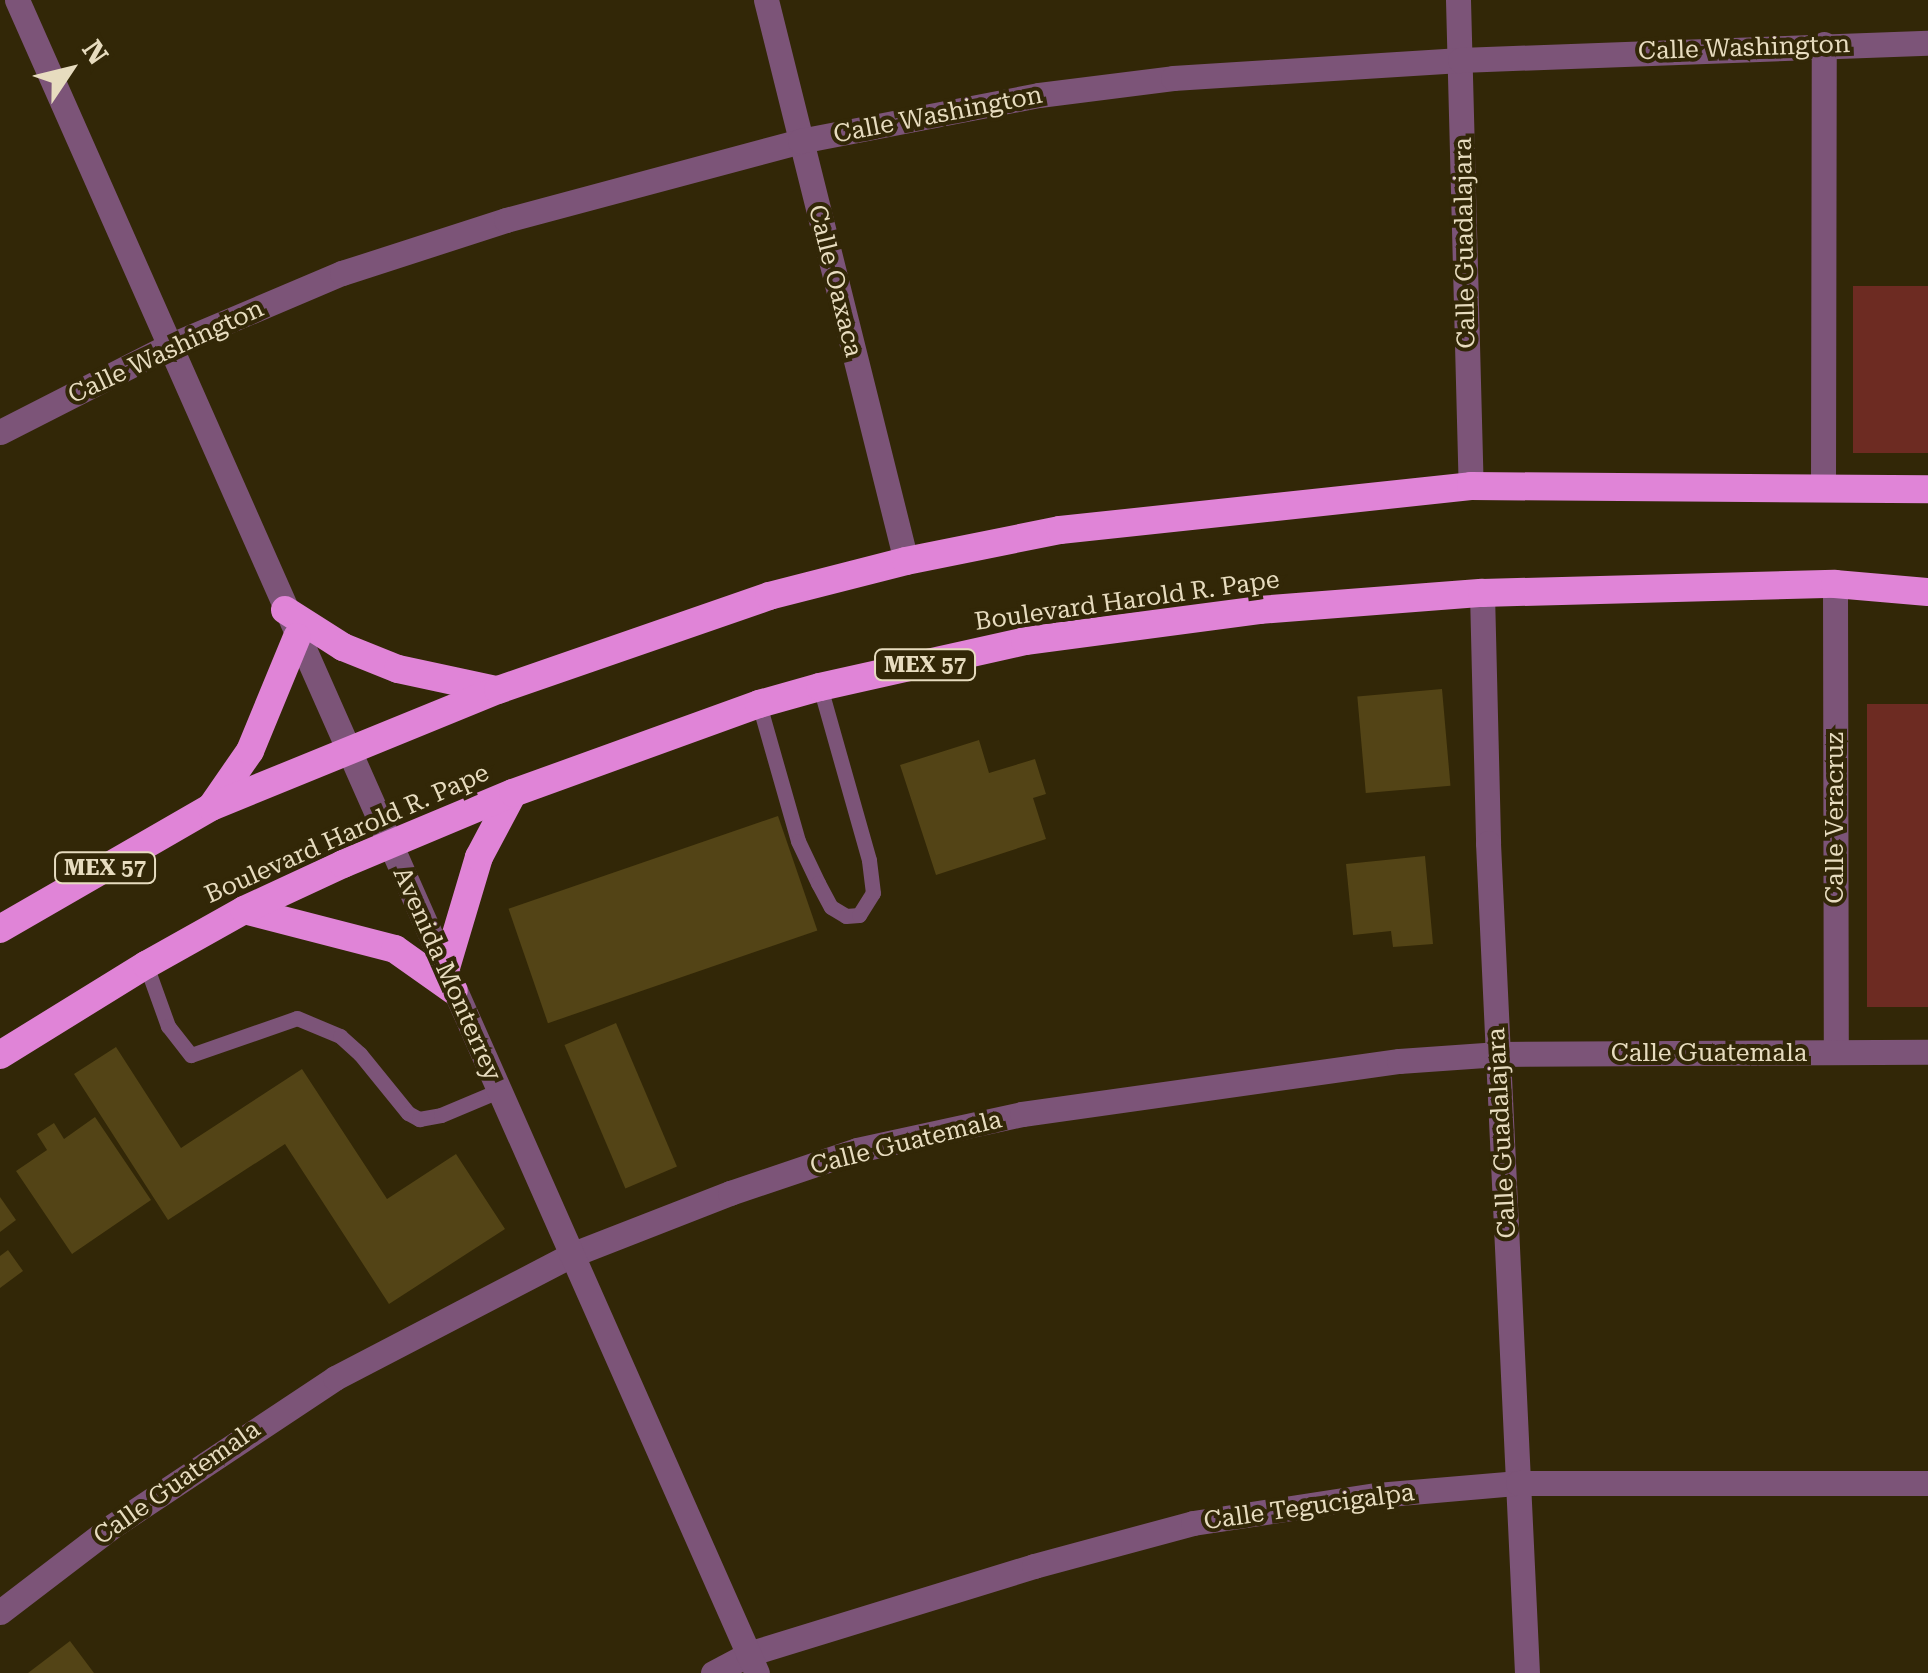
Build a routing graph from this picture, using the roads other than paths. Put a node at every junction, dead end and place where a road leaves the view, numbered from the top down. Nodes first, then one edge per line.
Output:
1 (17, 0) edge
2 (766, 0) edge
3 (1458, 0) edge
4 (1928, 43) edge
5 (1824, 44) junction
6 (1460, 60) junction
7 (800, 141) junction
8 (169, 346) junction
9 (0, 432) edge
10 (1471, 486) junction
11 (1823, 489) junction
12 (1928, 489) edge
13 (906, 562) junction
14 (1835, 584) junction
15 (1928, 592) edge
16 (1482, 593) junction
17 (285, 610) junction
18 (296, 636) junction
19 (820, 686) junction
20 (498, 690) junction
21 (758, 704) junction
22 (348, 752) junction
23 (513, 793) junction
24 (212, 807) junction
25 (389, 844) junction
26 (244, 910) junction
27 (0, 929) edge
28 (146, 964) junction
29 (450, 981) junction
30 (1836, 1052) junction
31 (1928, 1052) edge
32 (1499, 1054) junction
33 (0, 1056) edge
34 (498, 1090) junction
35 (571, 1256) junction
36 (1928, 1483) edge
37 (1518, 1484) junction
38 (0, 1612) edge
39 (753, 1663) edge
40 (712, 1673) edge
41 (1527, 1673) edge

1 - 8 street, Avenida Monterrey
2 - 7 street, Calle Oaxaca
3 - 6 street, Calle Guadalajara
4 - 5 street, Calle Washington
5 - 6 street, Calle Washington
5 - 11 street
6 - 7 street, Calle Washington
6 - 10 street, Calle Guadalajara
7 - 8 street, Calle Washington
7 - 13 street, Calle Oaxaca
8 - 9 street, Calle Washington
8 - 17 street, Avenida Monterrey
10 - 11 highway, MEX 57
10 - 13 highway, MEX 57
11 - 12 highway, MEX 57
13 - 20 highway, MEX 57
14 - 15 highway, Boulevard Harold R. Pape / MEX 57
14 - 16 highway, Boulevard Harold R. Pape / MEX 57
14 - 30 street, Calle Veracruz
16 - 19 highway, Boulevard Harold R. Pape / MEX 57
16 - 32 street, Calle Guadalajara
17 - 18 street, Avenida Monterrey
17 - 20 highway
18 - 22 street, Avenida Monterrey
18 - 24 highway
19 - 21 highway, Boulevard Harold R. Pape / MEX 57
19 - 21 lane
20 - 22 highway, MEX 57
21 - 23 highway, Boulevard Harold R. Pape / MEX 57
22 - 24 highway, MEX 57
22 - 25 street, Avenida Monterrey
23 - 25 highway, Boulevard Harold R. Pape / MEX 57
23 - 29 highway
24 - 27 highway, MEX 57
25 - 26 highway, Boulevard Harold R. Pape / MEX 57
25 - 29 street, Avenida Monterrey
26 - 28 highway, Boulevard Harold R. Pape / MEX 57
26 - 29 highway
28 - 33 highway, Boulevard Harold R. Pape / MEX 57
28 - 34 lane
29 - 34 street, Avenida Monterrey
30 - 31 street, Calle Guatemala
30 - 32 street, Calle Guatemala
32 - 35 street, Calle Guatemala
32 - 37 street, Calle Guadalajara
34 - 35 street, Avenida Monterrey
35 - 38 street, Calle Guatemala
35 - 39 street, Avenida Monterrey
36 - 37 street, Calle Tegucigalpa
37 - 39 street, Calle Tegucigalpa
37 - 41 street, Calle Guadalajara
39 - 40 street, Calle Tegucigalpa

